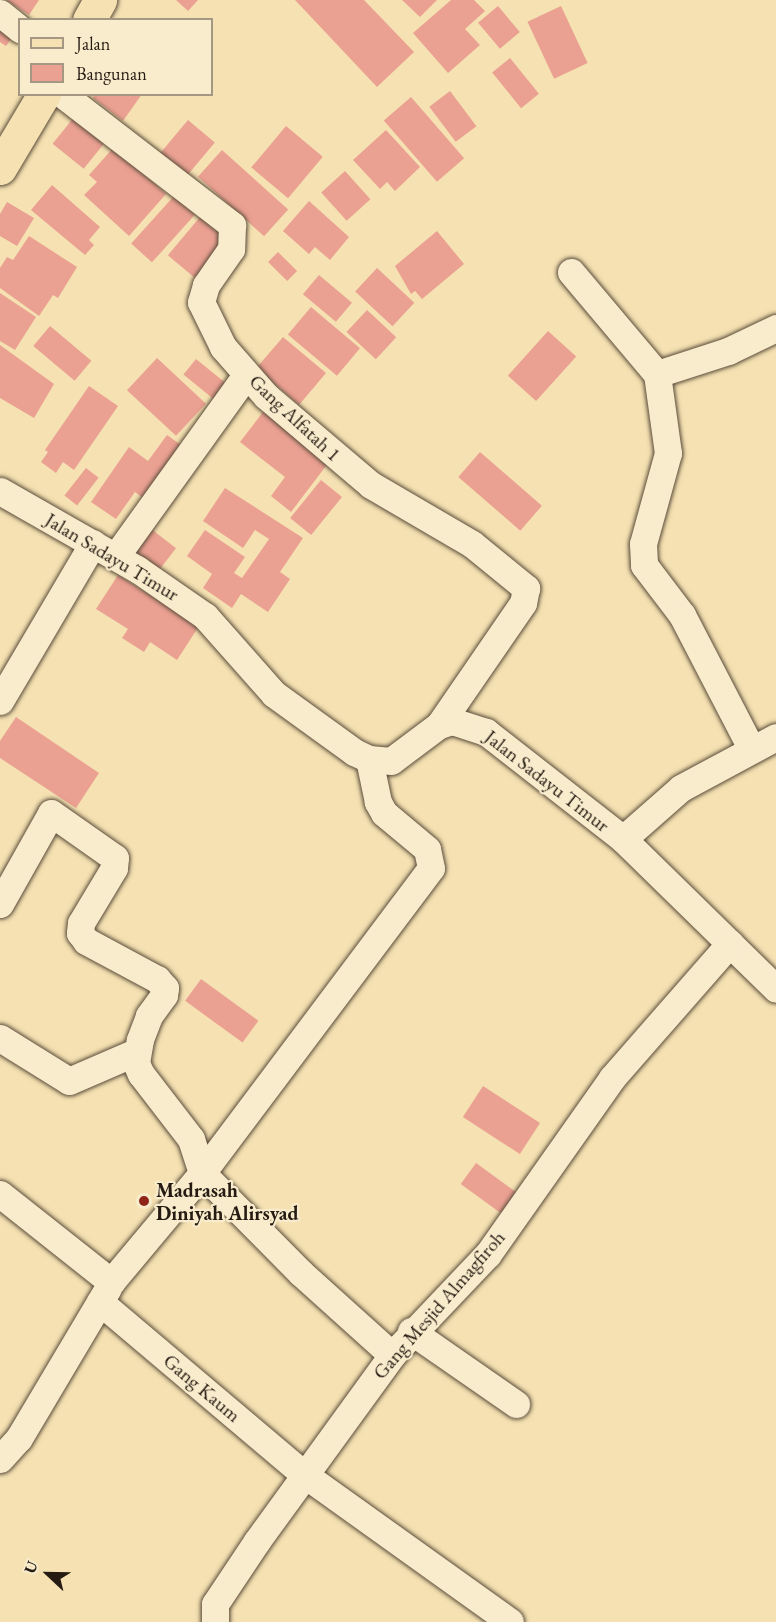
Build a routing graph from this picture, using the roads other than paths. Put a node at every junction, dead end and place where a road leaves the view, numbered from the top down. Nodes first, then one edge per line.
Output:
1 (100, 0) edge
2 (0, 14) edge
3 (90, 18) edge
4 (18, 28) edge
5 (43, 96) edge
6 (65, 96) edge
7 (0, 168) edge
8 (571, 272) dead end
9 (776, 328) edge
10 (657, 374) junction
11 (246, 375) junction
12 (0, 491) edge
13 (105, 550) junction
14 (0, 701) edge
15 (439, 725) junction
16 (776, 737) edge
17 (751, 748) junction
18 (369, 759) junction
19 (623, 839) junction
20 (0, 904) edge
21 (730, 943) junction
22 (776, 989) edge
23 (0, 1038) edge
24 (136, 1052) junction
25 (202, 1173) junction
26 (0, 1194) edge
27 (105, 1292) junction
28 (411, 1331) junction
29 (392, 1355) junction
30 (516, 1404) dead end
31 (0, 1459) edge
32 (305, 1475) junction
33 (214, 1622) edge
34 (510, 1622) edge

1 - 3 main road
2 - 4 street
5 - 7 main road
6 - 11 street, Gang Alfatah 1
8 - 10 street
9 - 10 street
10 - 17 street
11 - 13 street
11 - 15 street, Gang Alfatah 1
12 - 13 street, Jalan Sadayu Timur
13 - 14 street
13 - 18 street, Jalan Sadayu Timur
15 - 18 street
15 - 19 street, Jalan Sadayu Timur
16 - 17 street
17 - 19 street
18 - 25 street
19 - 21 street, Jalan Sadayu Timur
20 - 24 street
21 - 22 street, Jalan Sadayu Timur
21 - 28 street, Gang Mesjid Almagfiroh
23 - 24 street
24 - 25 street
25 - 27 street
25 - 29 street
26 - 27 street, Gang Kaum
27 - 31 street
27 - 32 street, Gang Kaum
28 - 29 street, Gang Mesjid Almagfiroh
28 - 30 street
29 - 32 street, Gang Mesjid Almagfiroh
32 - 33 street, Gang Mesjid Almagfiroh
32 - 34 street, Gang Kaum

